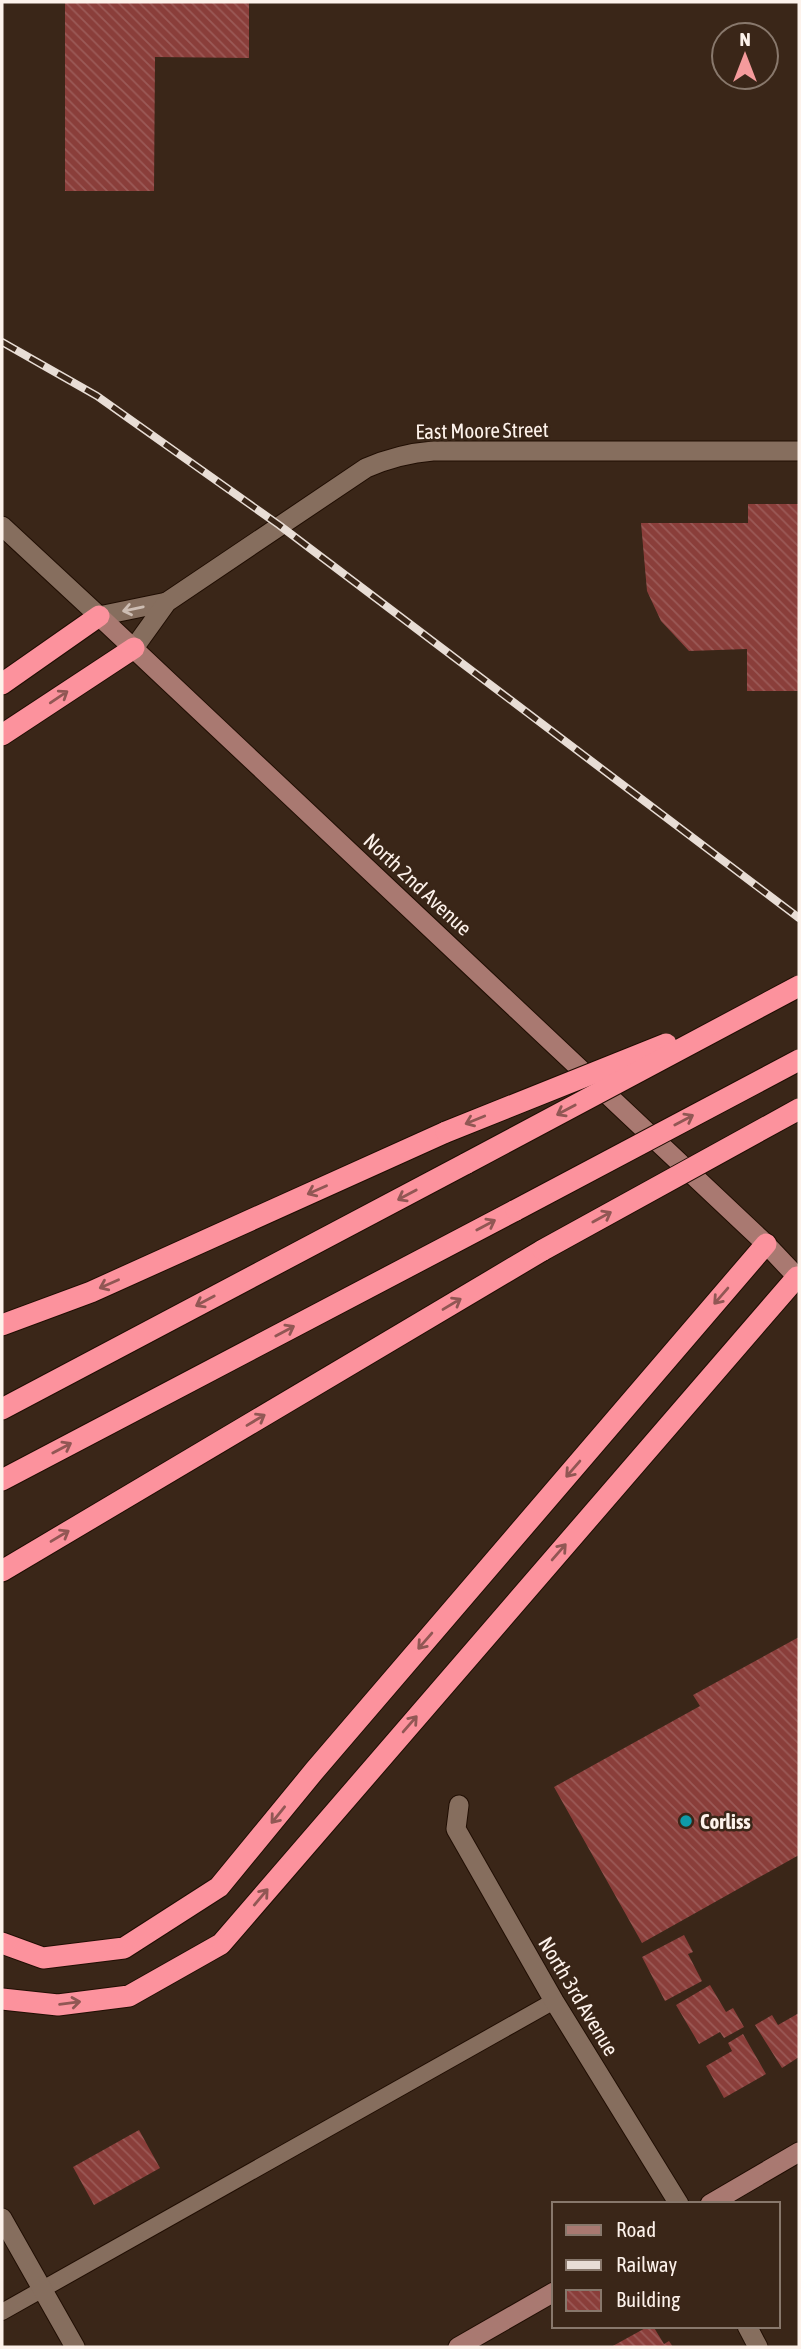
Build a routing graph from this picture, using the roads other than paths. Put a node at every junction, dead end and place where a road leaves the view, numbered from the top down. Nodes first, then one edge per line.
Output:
1 (799, 451) edge
2 (2, 526) edge
3 (167, 602) junction
4 (99, 616) junction
5 (134, 648) junction
6 (2, 684) edge
7 (2, 735) edge
8 (799, 986) edge
9 (765, 1004) junction
10 (799, 1060) edge
11 (799, 1109) edge
12 (765, 1244) junction
13 (798, 1278) edge
14 (2, 1325) edge
15 (2, 1409) edge
16 (2, 1480) edge
17 (2, 1571) edge
18 (460, 1805) dead end
19 (2, 1943) edge
20 (2, 1999) edge
21 (554, 2001) junction
22 (799, 2152) edge
23 (678, 2202) edge
24 (713, 2202) edge
25 (2, 2218) edge
26 (42, 2289) junction
27 (552, 2293) edge
28 (2, 2312) edge
29 (748, 2328) edge
30 (75, 2347) edge
31 (458, 2347) edge
32 (758, 2347) edge

1 - 3 street, East Moore Street
2 - 4 street, North 2nd Avenue
3 -> 4 street, East Moore Street
3 - 5 street, East Moore Street
4 - 5 main road, North 2nd Avenue
4 - 6 highway
7 -> 5 highway
5 - 12 main road, North 2nd Avenue
8 - 9 highway, bridge
9 -> 14 highway, bridge
9 -> 15 highway, bridge
16 -> 10 highway, bridge
17 -> 11 highway, bridge
12 - 13 main road, North 2nd Avenue
12 -> 19 highway
20 -> 13 highway
18 - 21 street, North 3rd Avenue
21 - 23 street, North 3rd Avenue
21 - 26 lane
22 - 24 main road
25 - 26 street
26 - 28 lane
26 - 30 street
27 - 31 main road
29 - 32 street

